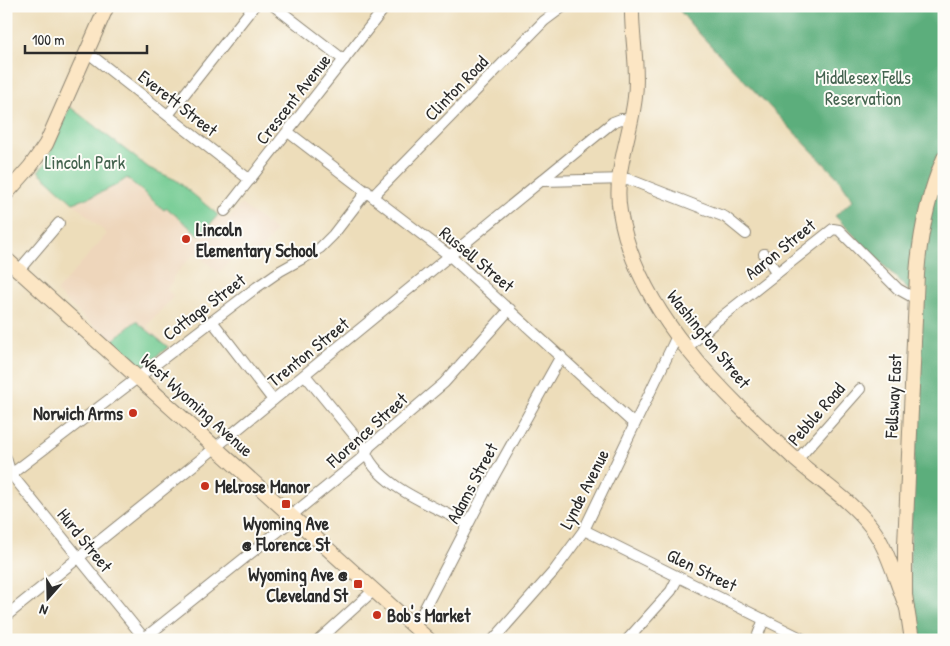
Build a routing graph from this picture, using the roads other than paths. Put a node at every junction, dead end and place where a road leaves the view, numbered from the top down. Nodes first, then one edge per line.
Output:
1 (107, 6) edge
2 (254, 6) edge
3 (274, 6) edge
4 (386, 6) edge
5 (564, 6) edge
6 (632, 6) edge
7 (87, 52) junction
8 (344, 60) junction
9 (168, 115) junction
10 (631, 120) junction
11 (288, 132) junction
12 (944, 158) edge
13 (619, 178) junction
14 (250, 180) junction
15 (542, 181) junction
16 (6, 194) edge
17 (370, 194) junction
18 (225, 212) dead end
19 (59, 223) dead end
20 (746, 234) dead end
21 (764, 254) dead end
22 (450, 256) junction
23 (6, 259) edge
24 (18, 270) junction
25 (777, 274) junction
26 (916, 299) junction
27 (510, 309) junction
28 (212, 321) junction
29 (677, 336) junction
30 (687, 348) junction
31 (561, 356) junction
32 (305, 375) junction
33 (138, 378) junction
34 (860, 389) dead end
35 (274, 400) junction
36 (634, 424) junction
37 (216, 448) junction
38 (366, 453) junction
39 (6, 458) edge
40 (797, 460) junction
41 (9, 476) edge
42 (292, 517) junction
43 (468, 524) junction
44 (584, 530) junction
45 (78, 558) junction
46 (678, 577) junction
47 (374, 590) junction
48 (907, 608) junction
49 (6, 616) edge
50 (764, 619) junction
51 (415, 627) junction
52 (332, 635) edge
53 (143, 639) edge
54 (319, 640) edge
55 (429, 640) edge
56 (493, 640) edge
57 (628, 640) edge
58 (756, 640) edge
59 (804, 640) edge
60 (912, 640) edge

1 - 7 main road
2 - 9 street
3 - 8 street
4 - 8 street, Crescent Avenue
5 - 17 street, Clinton Road
6 - 10 main road, Washington Street
7 - 9 street, Everett Street
7 - 16 main road
8 - 11 street, Crescent Avenue
9 - 14 street, Everett Street
10 - 13 main road, Washington Street
10 - 15 street, Trenton Street
11 - 14 street, Crescent Avenue
11 - 17 street, Russell Street
12 - 26 main road, Fellsway East
13 - 15 street
13 - 20 street
13 - 29 main road, Washington Street
14 - 18 street, Crescent Avenue
15 - 22 street, Trenton Street
17 - 22 street, Russell Street
17 - 28 street, Cottage Street
19 - 24 street
21 - 25 street
22 - 27 street, Russell Street
22 - 32 street, Trenton Street
23 - 24 main road, West Wyoming Avenue
24 - 33 main road, West Wyoming Avenue
25 - 26 street, Aaron Street
25 - 30 street, Aaron Street
26 - 48 main road, Fellsway East
27 - 31 street, Russell Street
27 - 38 street, Florence Street
28 - 33 street, Cottage Street
28 - 35 street
29 - 30 main road, Washington Street
29 - 36 street, Lynde Avenue
30 - 40 main road, Washington Street
31 - 36 street, Russell Street
31 - 43 street, Adams Street
32 - 35 street, Trenton Street
32 - 38 street
33 - 37 main road, West Wyoming Avenue
33 - 41 street, Cottage Street
34 - 40 street, Pebble Road
35 - 37 street, Trenton Street
36 - 44 street, Lynde Avenue
37 - 42 main road, West Wyoming Avenue
37 - 45 street, Trenton Street
38 - 42 street, Florence Street
38 - 43 street
39 - 41 street, Hurd Street
40 - 48 main road, Washington Street
41 - 45 street, Hurd Street
42 - 47 main road, West Wyoming Avenue
42 - 53 street, Florence Street
43 - 51 street, Adams Street
44 - 46 street, Glen Street
44 - 56 street, Lynde Avenue
45 - 49 street, Trenton Street
45 - 53 street, Hurd Street
46 - 50 street, Glen Street
46 - 57 street
47 - 51 main road, West Wyoming Avenue
47 - 52 street
48 - 60 main road, Fellsway East
50 - 58 street
50 - 59 street, Glen Street
51 - 55 main road, West Wyoming Avenue
52 - 54 street

